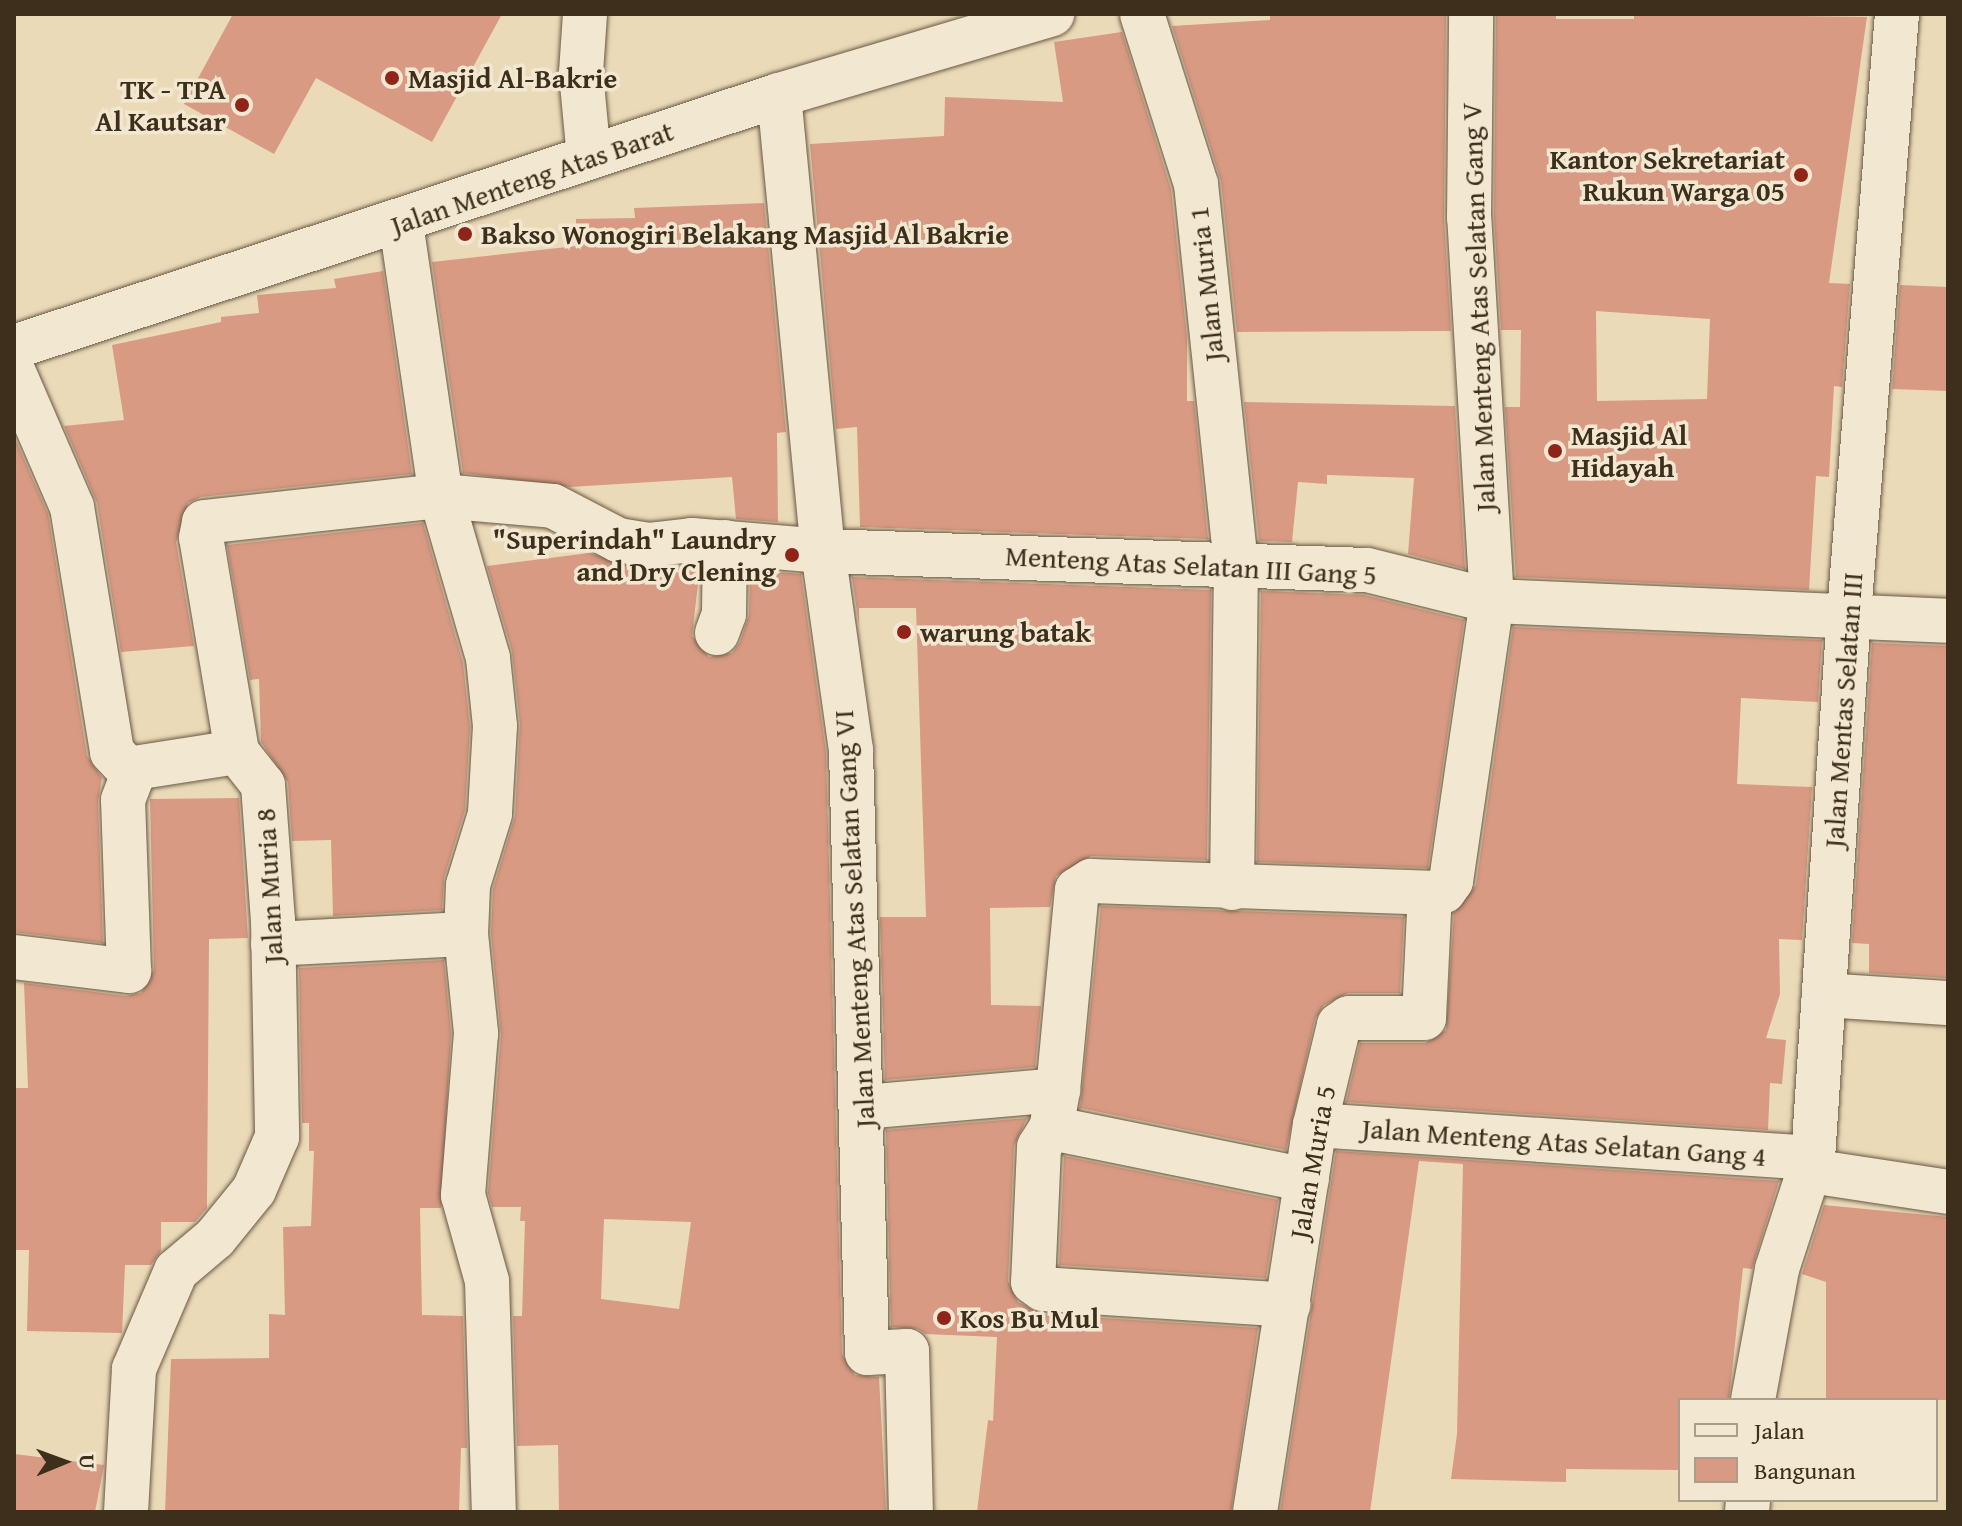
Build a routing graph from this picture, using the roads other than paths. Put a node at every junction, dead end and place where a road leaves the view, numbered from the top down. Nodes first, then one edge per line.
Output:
1 (585, 14) edge
2 (1052, 14) edge
3 (1142, 14) edge
4 (1471, 14) edge
5 (1897, 14) edge
6 (779, 95) junction
7 (589, 158) junction
8 (401, 223) junction
9 (14, 347) edge
10 (14, 373) edge
11 (441, 496) junction
12 (725, 542) junction
13 (823, 551) junction
14 (1236, 562) junction
15 (1492, 601) junction
16 (1849, 613) junction
17 (1948, 621) edge
18 (717, 633) dead end
19 (237, 752) junction
20 (135, 768) junction
21 (1232, 888) junction
22 (1430, 893) junction
23 (466, 934) junction
24 (273, 944) junction
25 (14, 957) edge
26 (1824, 995) junction
27 (1948, 1003) edge
28 (864, 1107) junction
29 (1054, 1109) junction
30 (1315, 1125) junction
31 (1812, 1165) junction
32 (1307, 1180) junction
33 (1948, 1192) edge
34 (1288, 1305) junction
35 (1753, 1398) edge
36 (126, 1512) edge
37 (494, 1512) edge
38 (911, 1512) edge
39 (1255, 1512) edge

1 - 7 street
2 - 6 street, Jalan Menteng Atas Barat
3 - 14 street, Jalan Muria 1
4 - 15 street, Jalan Menteng Atas Selatan Gang V
5 - 16 street, Jalan Mentas Selatan III
6 - 7 street, Jalan Menteng Atas Barat
6 - 13 street, Jalan Menteng Atas Selatan Gang VI
7 - 8 street, Jalan Menteng Atas Barat
8 - 9 street, Jalan Menteng Atas Barat
8 - 11 street
10 - 20 street
11 - 12 street, Menteng Atas Selatan III Gang 5
11 - 19 street, Menteng Atas Selatan III Gang 5
11 - 23 street
12 - 13 street, Menteng Atas Selatan III Gang 5
12 - 18 street
13 - 14 street, Menteng Atas Selatan III Gang 5
13 - 28 street, Jalan Menteng Atas Selatan Gang VI
14 - 15 street, Menteng Atas Selatan III Gang 5
14 - 21 street
15 - 16 street, Menteng Atas Selatan III Gang 5
15 - 22 street
16 - 17 street, Menteng Atas Selatan III Gang 5
16 - 26 street, Jalan Mentas Selatan III
19 - 20 street
19 - 24 street, Jalan Muria 8
20 - 25 street
21 - 22 street
21 - 29 street
22 - 30 street, Jalan Muria 5
23 - 24 street
23 - 37 street
24 - 36 street, Jalan Muria 8
26 - 27 street
26 - 31 street, Jalan Mentas Selatan III
28 - 29 street
28 - 38 street, Jalan Menteng Atas Selatan Gang VI
29 - 32 street
29 - 34 street
30 - 31 street, Jalan Menteng Atas Selatan Gang 4
30 - 32 street, Jalan Muria 5
31 - 33 street, Jalan Menteng Atas Selatan Gang 4
31 - 35 street, Jalan Mentas Selatan III
32 - 34 street, Jalan Muria 5
34 - 39 street, Jalan Muria 5

